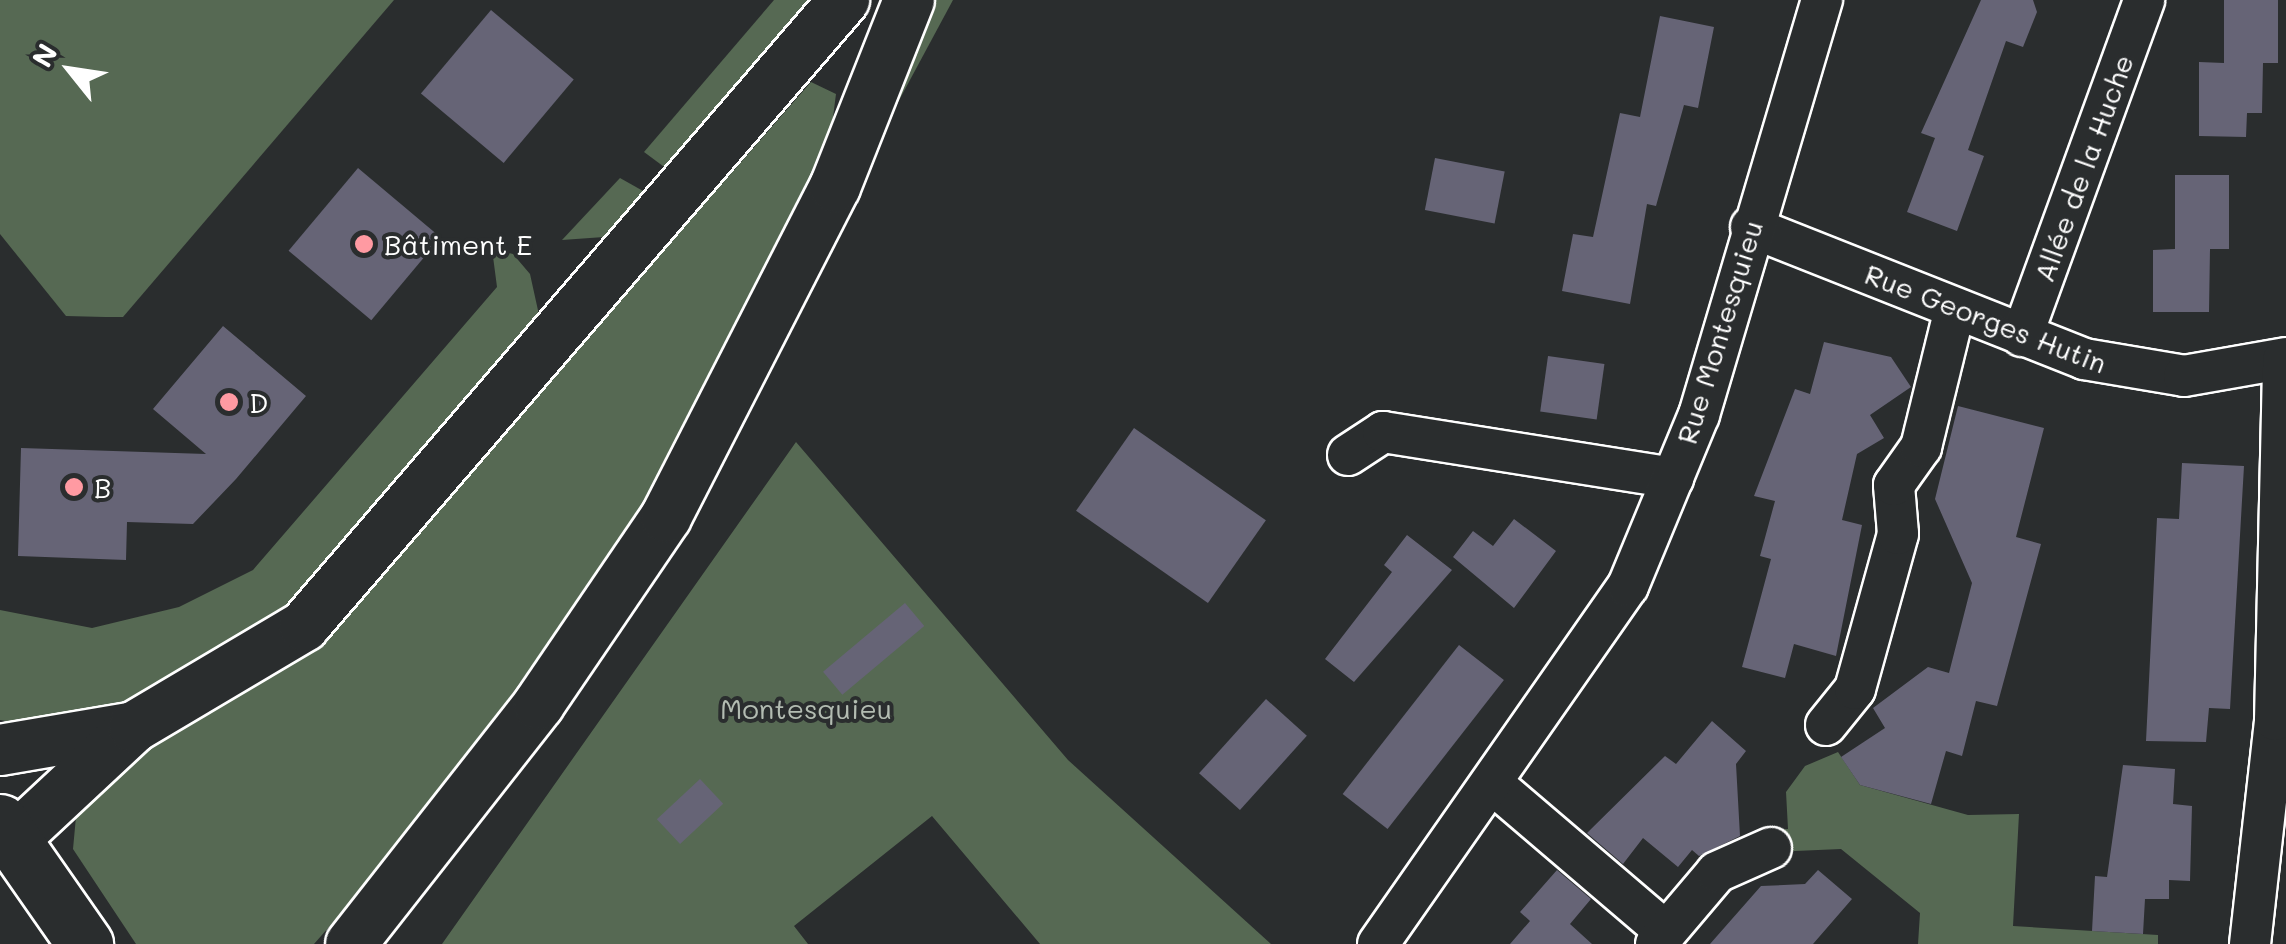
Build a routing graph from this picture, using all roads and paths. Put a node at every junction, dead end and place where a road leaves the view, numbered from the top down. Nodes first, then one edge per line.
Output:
1 (844, 0) edge
2 (909, 0) edge
3 (1822, 0) edge
4 (2144, 0) edge
5 (793, 68) junction
6 (865, 110) junction
7 (1751, 227) junction
8 (1955, 308) junction
9 (2022, 336) junction
10 (2284, 359) edge
11 (1348, 455) dead end
12 (1673, 478) junction
13 (1826, 725) dead end
14 (134, 727) junction
15 (0, 750) edge
16 (1494, 785) junction
17 (7, 831) edge
18 (1771, 848) dead end
19 (355, 933) edge
20 (1661, 938) edge
21 (85, 944) edge
22 (1378, 944) edge
23 (2250, 944) edge

1 - 5 street
2 - 6 street
3 - 7 street, Rue Montesquieu
4 - 9 street, Allée de la Huche
5 - 6 street
5 - 14 street
6 - 19 street
7 - 8 street, Rue Georges Hutin
7 - 12 street, Rue Montesquieu
8 - 9 street, Rue Georges Hutin
8 - 13 street
9 - 10 street, Rue Georges Hutin
10 - 23 street
11 - 12 street
12 - 16 street, Rue Montesquieu
14 - 15 street
14 - 17 street
16 - 20 street
16 - 22 street, Rue Montesquieu
17 - 21 main road
18 - 20 street

